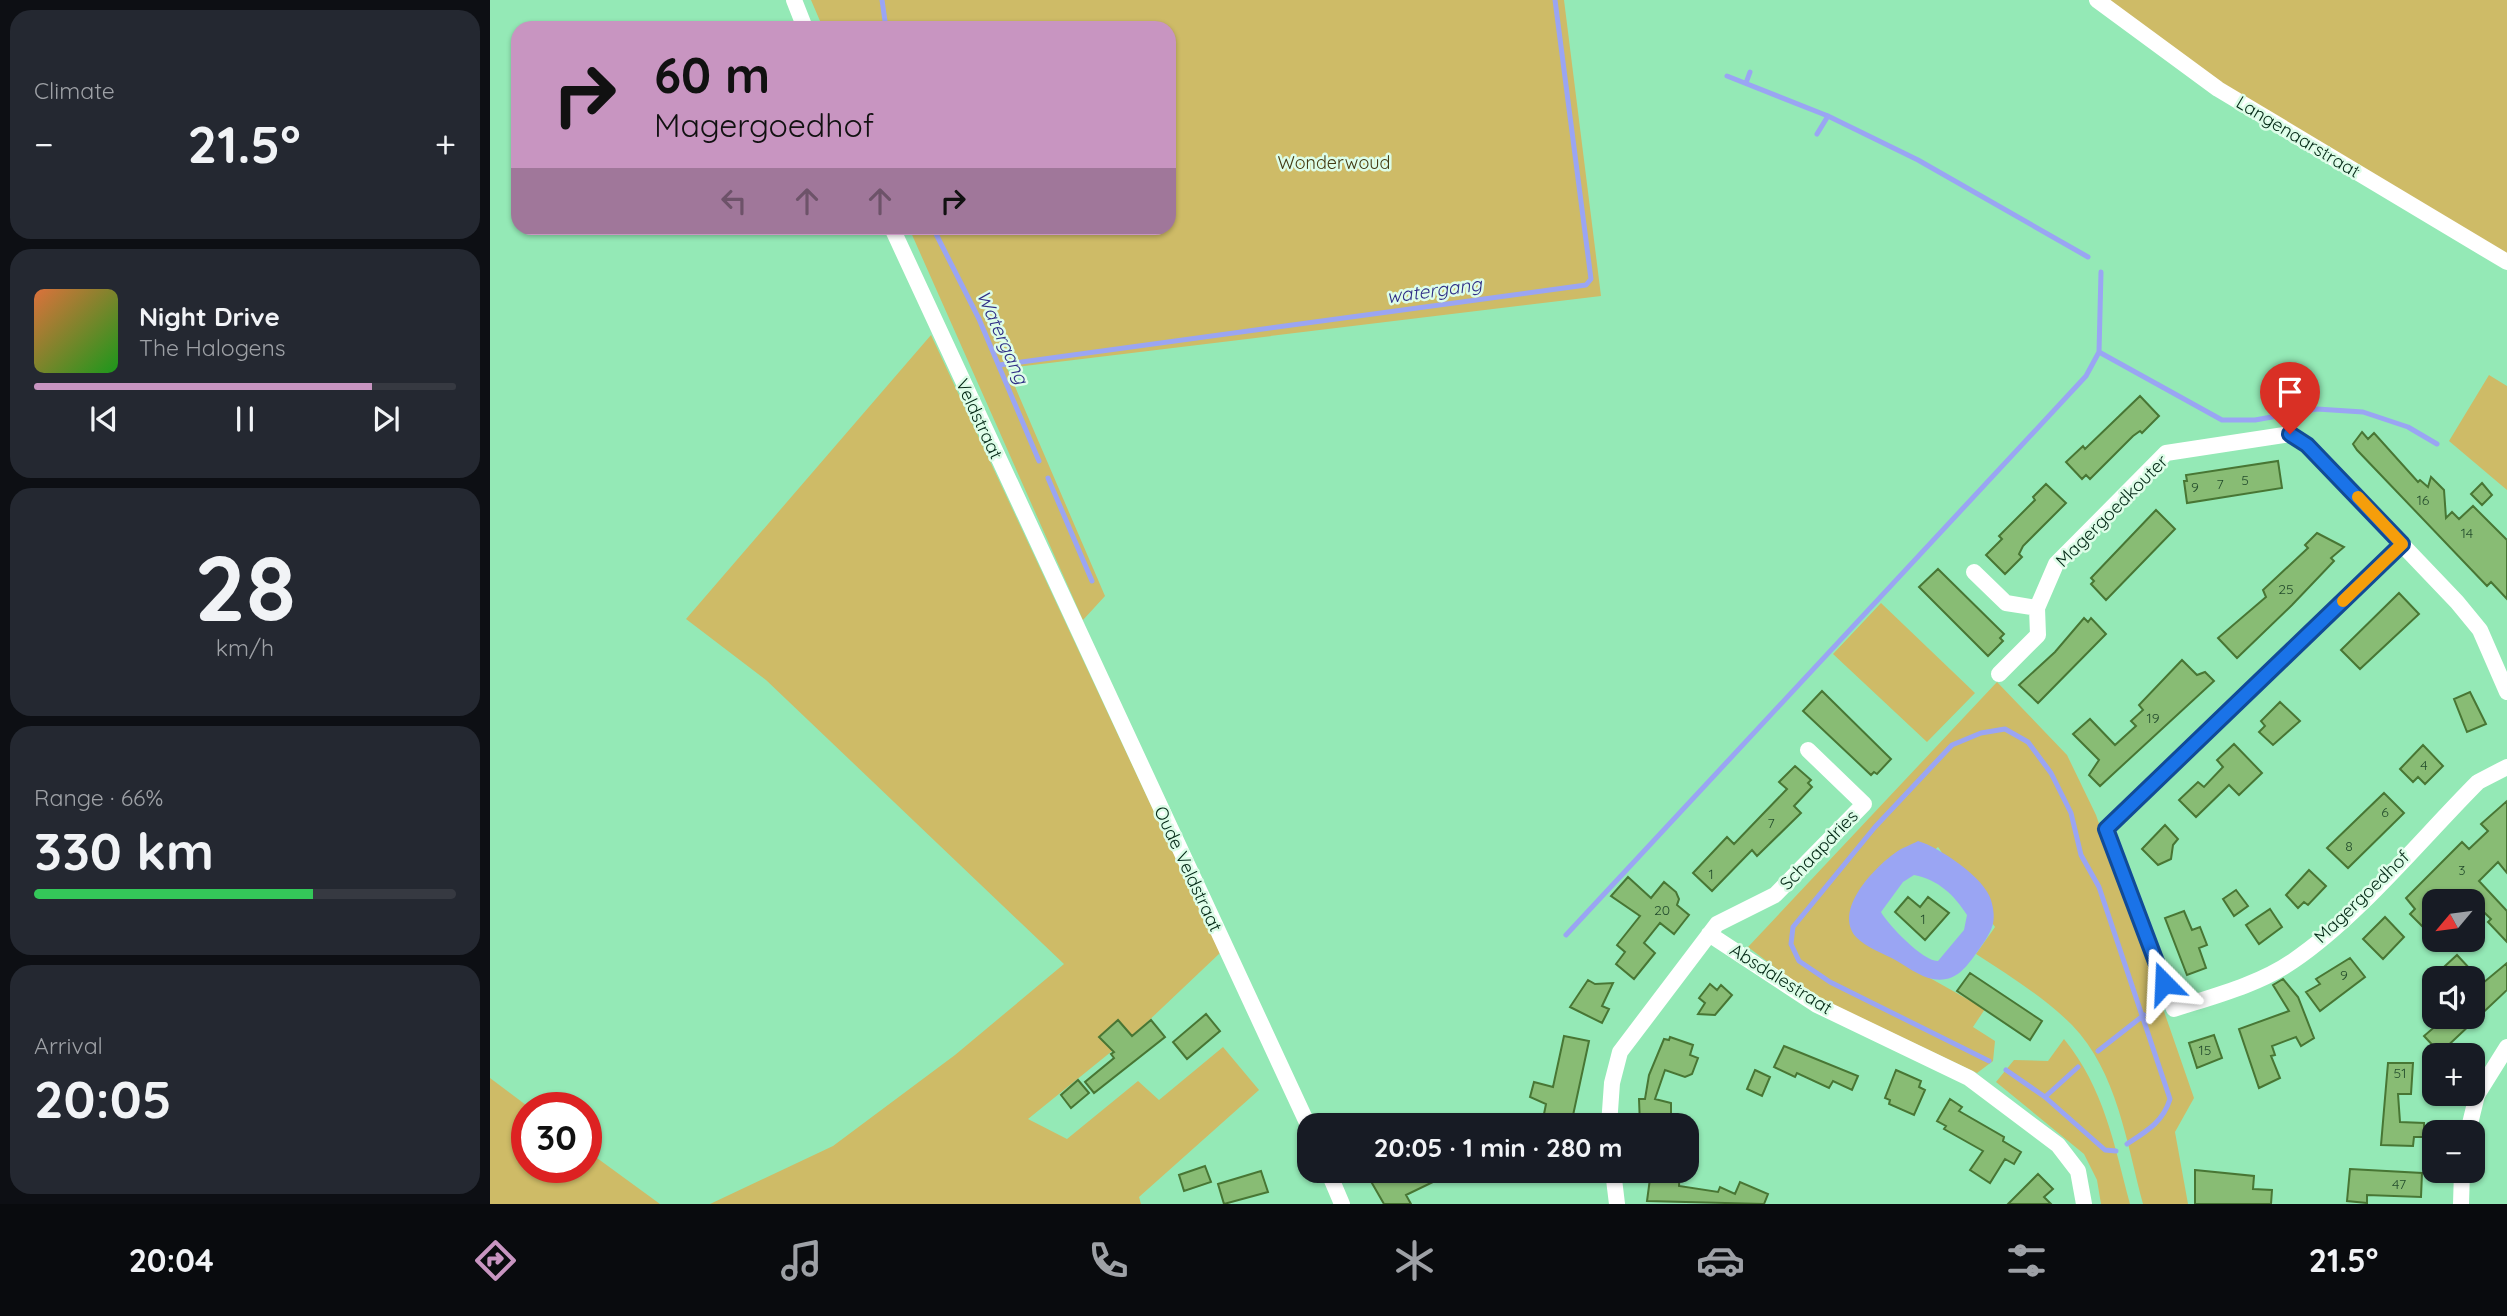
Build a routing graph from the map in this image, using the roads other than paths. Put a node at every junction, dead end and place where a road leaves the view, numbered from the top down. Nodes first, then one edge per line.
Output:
1 (794, 0) edge
2 (2097, 0) edge
3 (802, 21) edge
4 (895, 235) edge
5 (2507, 262) edge
6 (2402, 544) junction
7 (1974, 572) dead end
8 (2036, 608) junction
9 (1067, 610) joint
10 (1999, 674) dead end
11 (2507, 692) edge
12 (1808, 750) dead end
13 (2507, 766) edge
14 (1709, 934) junction
15 (2507, 1047) edge
16 (1302, 1113) edge
17 (1610, 1113) edge
18 (2471, 1120) edge
19 (1333, 1183) edge
20 (1614, 1183) edge
21 (2462, 1183) edge
22 (1342, 1204) edge
23 (1617, 1204) edge
24 (2084, 1204) edge
25 (2461, 1204) edge

1 - 3 street
2 - 5 street, Langenaarstraat
4 - 9 street, Veldstraat
6 - 8 street, Magergoedkouter
6 - 11 street, Magergoedkouter
6 - 13 street, Magergoedhof
7 - 8 street
8 - 10 street, Magergoedkouter
9 - 16 street, Oude Veldstraat
12 - 14 street, Schaapdries
14 - 17 street
14 - 24 street, Absdalestraat
15 - 18 street
19 - 22 street
20 - 23 street
21 - 25 street

